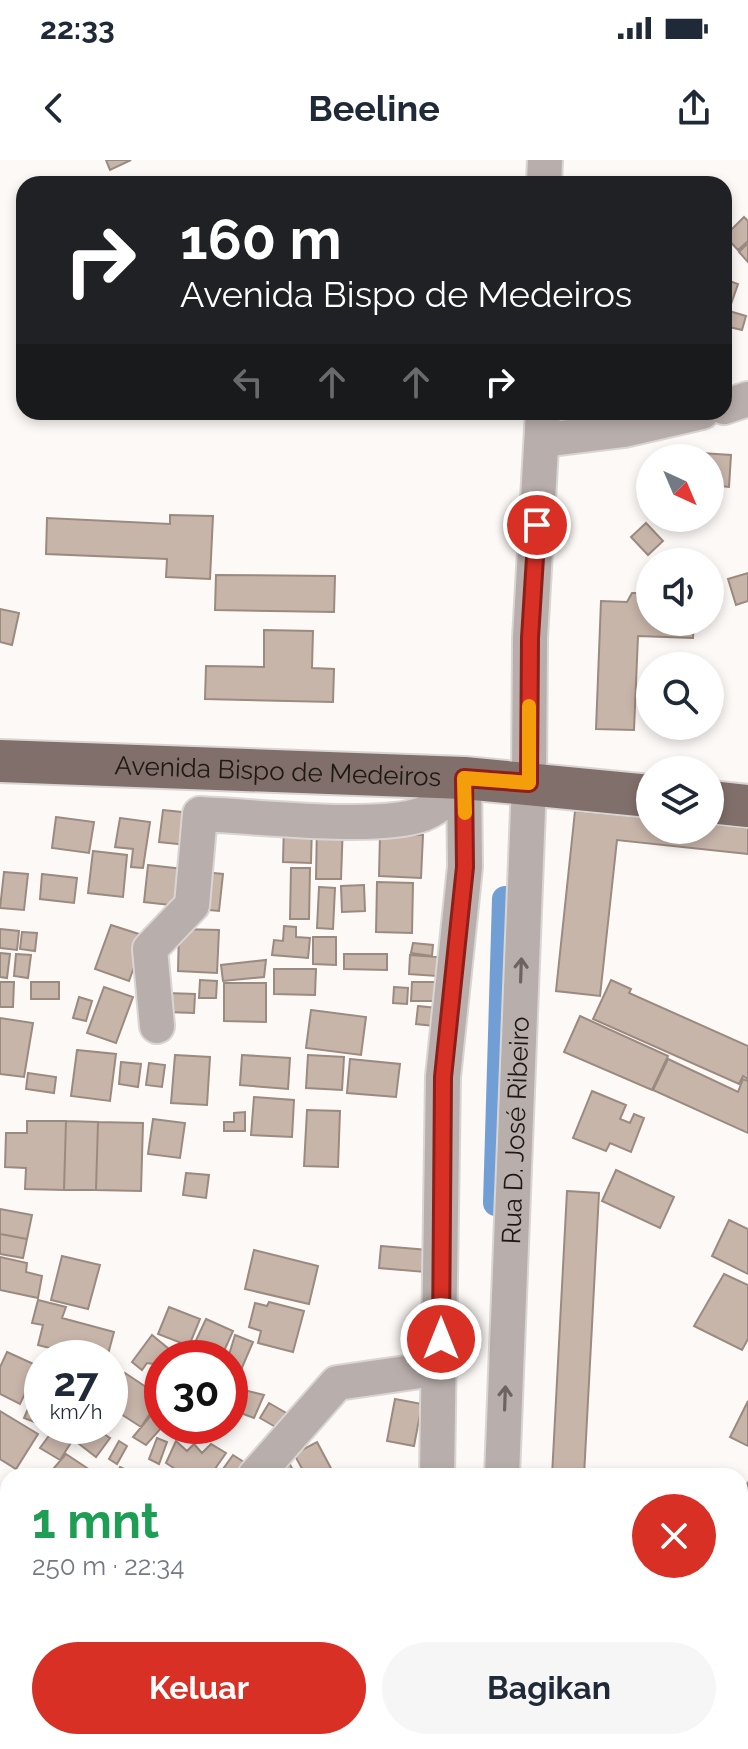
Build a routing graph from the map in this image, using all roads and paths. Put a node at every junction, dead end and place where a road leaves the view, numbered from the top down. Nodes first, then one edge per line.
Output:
1 (667, 420) edge
2 (543, 426) edge
3 (0, 761) edge
4 (464, 778) junction
5 (529, 783) junction
6 (636, 794) edge
7 (724, 803) edge
8 (748, 806) edge
9 (157, 1026) dead end
10 (441, 1368) junction
11 (262, 1468) edge
12 (437, 1468) edge
13 (502, 1468) edge

1 - 2 street
2 - 5 street, Rua D. José Ribeiro
3 - 4 main road, Avenida Bispo de Medeiros
4 - 5 main road, Avenida Bispo de Medeiros
4 - 9 street
4 - 10 street
5 - 6 main road, Avenida Bispo de Medeiros
13 -> 5 street, Rua D. José Ribeiro
7 - 8 main road
10 - 11 street
10 - 12 street

